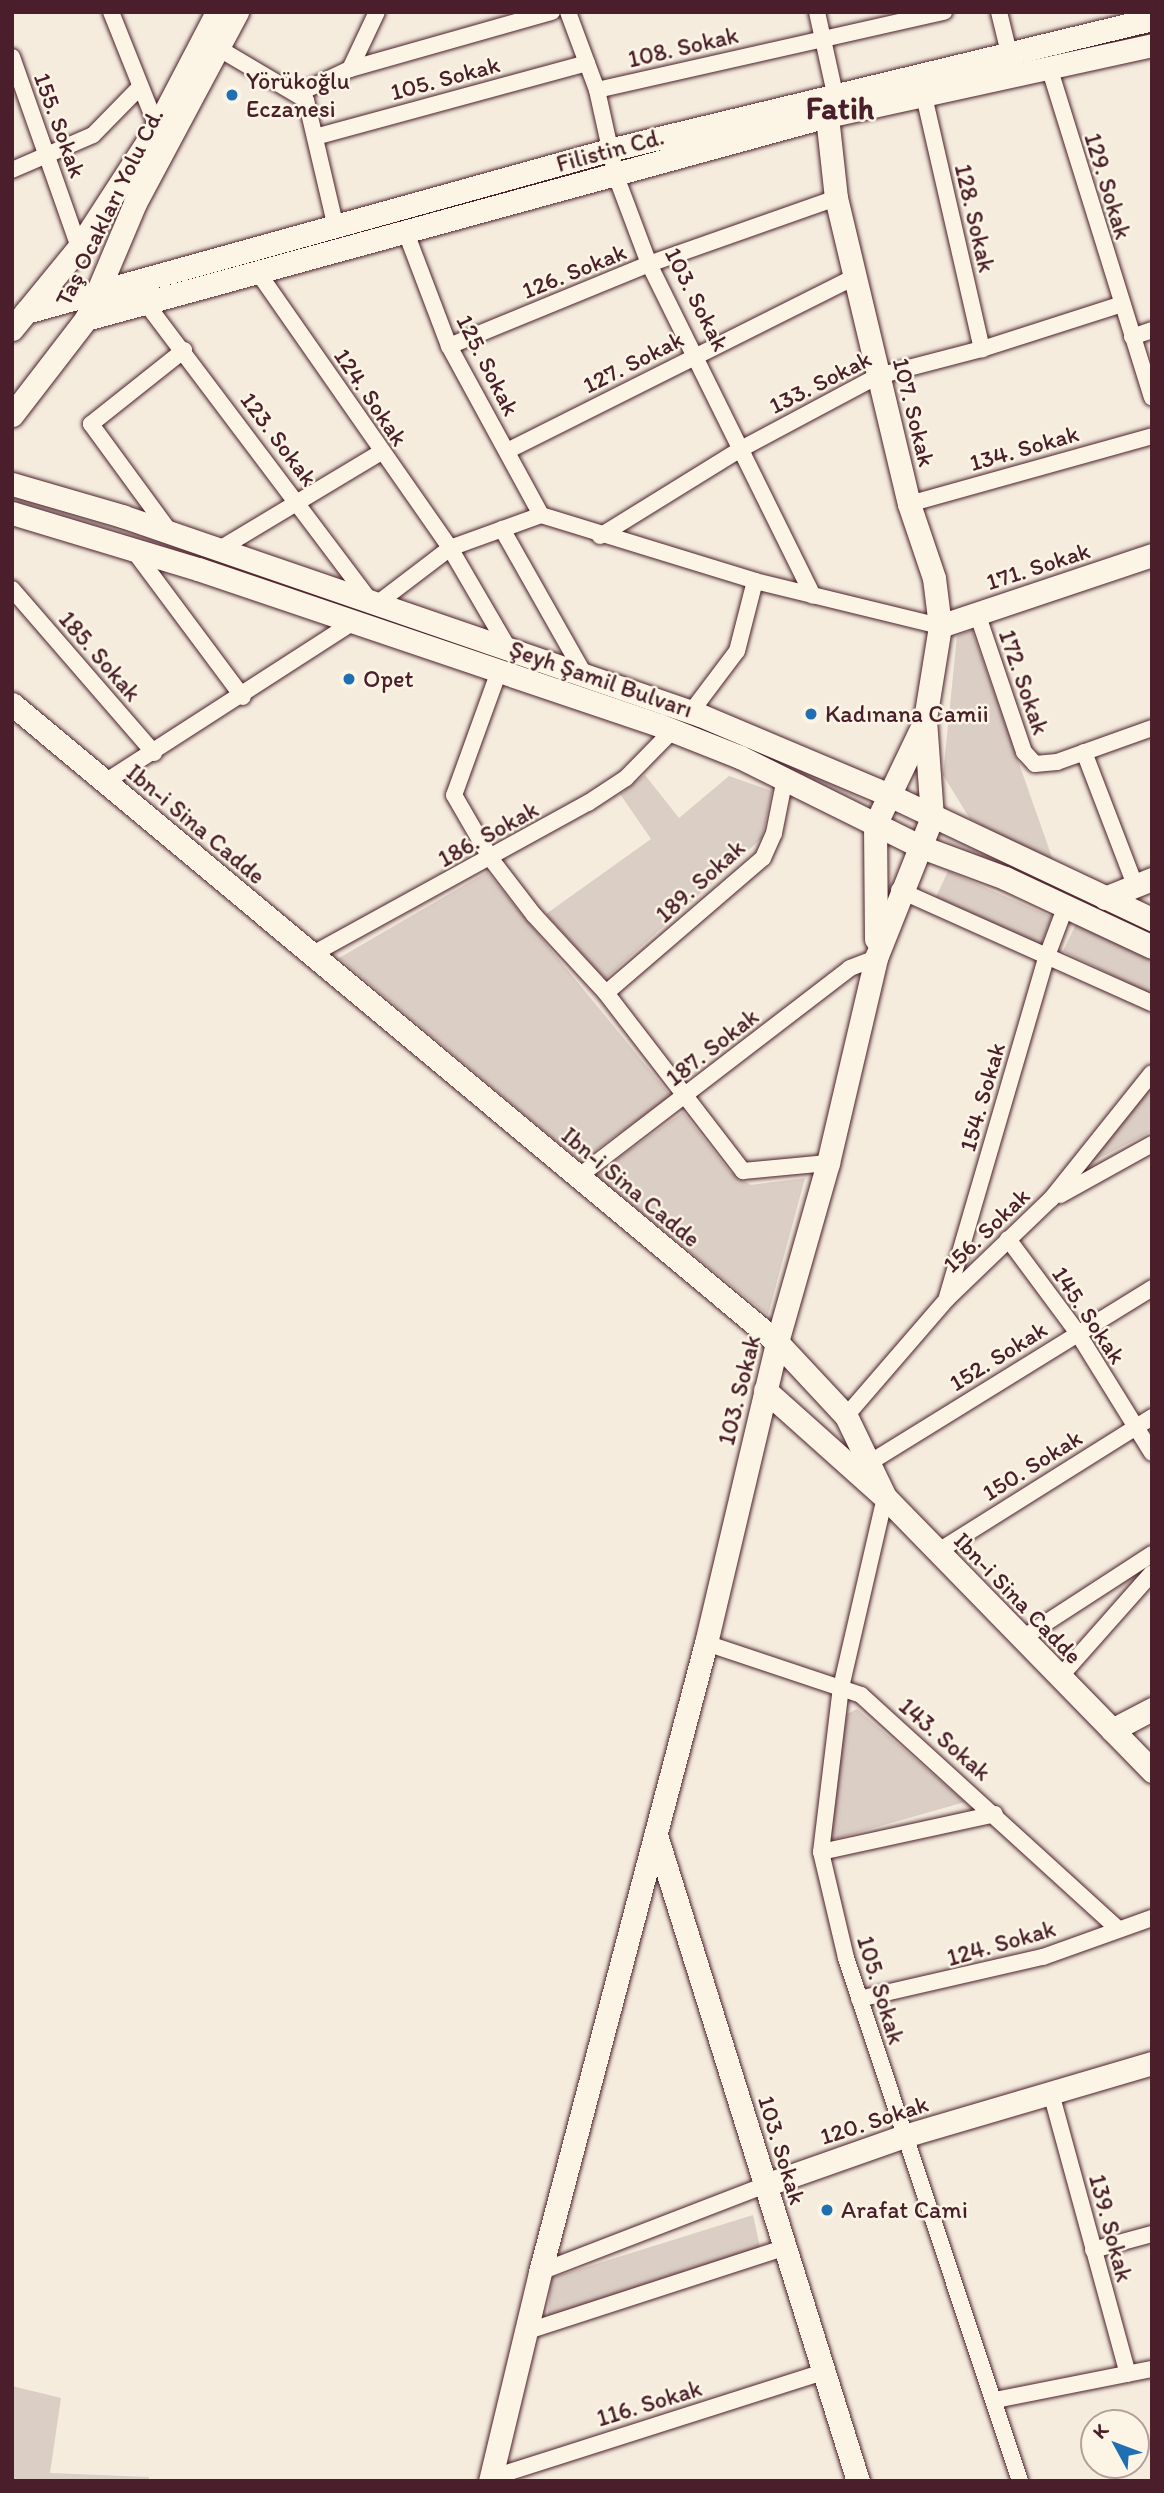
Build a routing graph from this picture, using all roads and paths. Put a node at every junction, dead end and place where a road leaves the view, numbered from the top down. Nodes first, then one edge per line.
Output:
1 (237, 12) edge
2 (377, 12) edge
3 (552, 12) edge
4 (568, 12) edge
5 (817, 12) edge
6 (944, 12) edge
7 (999, 12) edge
8 (114, 15) edge
9 (209, 15) edge
10 (1152, 19) edge
11 (824, 39) junction
12 (1152, 45) edge
13 (218, 48) junction
14 (1009, 53) junction
15 (12, 57) edge
16 (587, 63) junction
17 (1049, 67) junction
18 (350, 69) junction
19 (140, 87) junction
20 (597, 90) junction
21 (297, 94) junction
22 (835, 94) junction
23 (924, 96) junction
24 (827, 116) junction
25 (157, 127) junction
26 (316, 137) junction
27 (609, 150) junction
28 (48, 155) junction
29 (12, 170) edge
30 (616, 176) junction
31 (836, 198) junction
32 (336, 228) junction
33 (405, 230) junction
34 (79, 247) junction
35 (649, 264) junction
36 (257, 271) junction
37 (855, 277) junction
38 (101, 290) junction
39 (145, 302) junction
40 (1122, 304) junction
41 (17, 317) edge
42 (86, 319) junction
43 (1152, 330) edge
44 (1132, 337) junction
45 (449, 346) junction
46 (982, 349) junction
47 (184, 350) junction
48 (697, 355) junction
49 (878, 376) junction
50 (1152, 397) edge
51 (12, 415) edge
52 (1152, 436) edge
53 (741, 449) junction
54 (506, 451) junction
55 (381, 452) junction
56 (12, 484) edge
57 (297, 502) junction
58 (909, 503) junction
59 (12, 513) edge
60 (541, 515) junction
61 (502, 529) junction
62 (172, 534) junction
63 (600, 536) junction
64 (450, 548) junction
65 (218, 550) junction
66 (134, 551) junction
67 (1152, 555) edge
68 (755, 581) junction
69 (12, 589) edge
70 (813, 596) junction
71 (374, 606) junction
72 (977, 614) junction
73 (352, 623) junction
74 (940, 626) junction
75 (504, 661) junction
76 (585, 676) junction
77 (243, 697) junction
78 (12, 705) edge
79 (691, 712) junction
80 (925, 719) junction
81 (1152, 728) edge
82 (673, 731) junction
83 (154, 752) junction
84 (1084, 752) junction
85 (785, 778) junction
86 (105, 782) junction
87 (887, 794) junction
88 (932, 817) junction
89 (875, 825) junction
90 (919, 846) junction
91 (491, 859) junction
92 (1144, 882) edge
93 (900, 890) junction
94 (1105, 898) junction
95 (1065, 908) junction
96 (1152, 919) edge
97 (1152, 947) edge
98 (311, 955) junction
99 (1047, 956) junction
100 (876, 958) junction
101 (606, 993) junction
102 (1152, 1003) edge
103 (1152, 1073) edge
104 (684, 1098) junction
105 (1152, 1144) edge
106 (828, 1163) junction
107 (578, 1177) junction
108 (1051, 1199) junction
109 (1008, 1239) junction
110 (1152, 1288) edge
111 (947, 1300) junction
112 (1077, 1332) junction
113 (777, 1342) junction
114 (765, 1390) junction
115 (846, 1416) junction
116 (1152, 1417) edge
117 (1135, 1428) junction
118 (1152, 1453) edge
119 (869, 1463) junction
120 (886, 1497) junction
121 (937, 1552) junction
122 (1152, 1554) edge
123 (1152, 1573) edge
124 (1021, 1639) junction
125 (706, 1643) junction
126 (1059, 1678) junction
127 (841, 1687) junction
128 (1152, 1709) edge
129 (1112, 1730) junction
130 (1152, 1771) edge
131 (995, 1814) junction
132 (656, 1835) junction
133 (821, 1852) junction
134 (1152, 1919) edge
135 (1118, 1929) junction
136 (859, 1999) junction
137 (1152, 2063) edge
138 (1051, 2093) junction
139 (904, 2136) junction
140 (765, 2185) junction
141 (1152, 2234) edge
142 (784, 2248) junction
143 (1093, 2250) junction
144 (540, 2272) junction
145 (526, 2332) junction
146 (1152, 2369) edge
147 (821, 2373) junction
148 (1128, 2374) junction
149 (995, 2400) junction
150 (490, 2479) edge
151 (858, 2481) edge
152 (1020, 2481) edge

1 - 13 main road, Taş Ocakları Yolu Cd.
2 - 18 street
3 - 18 street
4 - 16 street, 103. Sokak
5 - 11 street
6 - 11 street, 108. Sokak
7 - 14 street
8 - 19 street
9 - 25 main road, Taş Ocakları Yolu Cd.
10 - 14 main road, Filistin Cd.
11 - 20 street, 108. Sokak
11 - 22 street
12 - 17 main road, Filistin Cd.
13 - 21 street
13 - 38 main road, Taş Ocakları Yolu Cd.
14 - 22 main road, Filistin Cd.
15 - 28 street, 155. Sokak
16 - 20 street, 103. Sokak
16 - 26 street, 105. Sokak
17 - 23 main road, Filistin Cd.
17 - 40 street, 129. Sokak
18 - 21 street
19 - 25 street
19 - 28 street
20 - 27 street, 103. Sokak
21 - 26 street
22 - 24 main road
22 - 27 main road, Filistin Cd.
23 - 24 main road, Filistin Cd.
23 - 46 street, 128. Sokak
24 - 30 main road, Filistin Cd.
24 - 31 main road, 107. Sokak
25 - 34 main road, Taş Ocakları Yolu Cd.
26 - 32 street
27 - 30 street, 103. Sokak
27 - 32 main road, Filistin Cd.
28 - 29 street
28 - 34 street, 155. Sokak
30 - 33 main road, Filistin Cd.
30 - 35 street, 103. Sokak
31 - 35 street, 126. Sokak
31 - 37 main road, 107. Sokak
32 - 38 main road, Filistin Cd.
33 - 36 main road, Filistin Cd.
33 - 45 street, 125. Sokak
34 - 41 main road, Taş Ocakları Yolu Cd.
35 - 45 street, 126. Sokak
35 - 48 street, 103. Sokak
36 - 39 main road, Filistin Cd.
36 - 55 street, 124. Sokak
37 - 48 street, 127. Sokak
37 - 49 main road, 107. Sokak
38 - 41 main road, Filistin Cd.
38 - 42 main road, Taş Ocakları Yolu Cd.
39 - 42 main road, Filistin Cd.
39 - 47 street, 123. Sokak
40 - 44 street, 129. Sokak
40 - 46 street, 133. Sokak
42 - 51 main road, Taş Ocakları Yolu Cd.
43 - 44 street
44 - 50 street, 129. Sokak
45 - 54 street, 125. Sokak
46 - 49 street, 133. Sokak
47 - 57 street, 123. Sokak
47 - 62 street
48 - 53 street, 103. Sokak
48 - 54 street, 127. Sokak
49 - 53 street, 133. Sokak
49 - 58 main road, 107. Sokak
52 - 58 street, 134. Sokak
53 - 63 street, 133. Sokak
53 - 70 street, 103. Sokak
54 - 60 street, 125. Sokak
55 - 57 street
55 - 64 street, 124. Sokak
56 - 62 main road, Şeyh Şamil Bulvarı
57 - 65 street
57 - 71 street, 123. Sokak
58 - 74 main road, 107. Sokak
59 - 66 main road, Şeyh Şamil Bulvarı
60 - 61 street
60 - 63 street
61 - 64 street
61 - 76 street
62 - 65 main road, Şeyh Şamil Bulvarı
63 - 68 street
64 - 71 street
64 - 75 street, 124. Sokak
65 - 71 main road, Şeyh Şamil Bulvarı
66 - 73 main road, Şeyh Şamil Bulvarı
66 - 77 street
67 - 72 main road, 171. Sokak
68 - 70 street
68 - 79 street
69 - 83 street, 185. Sokak
70 - 74 street
71 - 75 main road, Şeyh Şamil Bulvarı
72 - 74 main road, 171. Sokak
72 - 84 street, 172. Sokak
73 - 75 main road, Şeyh Şamil Bulvarı
73 - 77 street
74 - 80 main road, 107. Sokak
75 - 76 main road, Şeyh Şamil Bulvarı
75 - 82 main road, Şeyh Şamil Bulvarı
75 - 91 street
76 - 79 main road, Şeyh Şamil Bulvarı
77 - 83 street
78 - 86 main road, Ibn-i Sina Cadde
79 - 87 main road, Şeyh Şamil Bulvarı
80 - 87 main road, 103. Sokak
80 - 88 main road
81 - 84 street, 172. Sokak
82 - 85 main road, Şeyh Şamil Bulvarı
82 - 91 street, 186. Sokak
83 - 86 street
84 - 92 street
85 - 89 main road, Şeyh Şamil Bulvarı
85 - 101 street, 189. Sokak
86 - 98 main road, Ibn-i Sina Cadde
87 - 88 main road, Şeyh Şamil Bulvarı
87 - 89 main road, 103. Sokak
88 - 90 main road, 103. Sokak
88 - 94 main road, Şeyh Şamil Bulvarı
89 - 90 main road, Şeyh Şamil Bulvarı
89 - 100 main road, 103. Sokak
90 - 93 main road, 103. Sokak
90 - 95 main road, Şeyh Şamil Bulvarı
91 - 98 street, 186. Sokak
91 - 101 street
92 - 94 main road
93 - 99 street
93 - 100 main road, 103. Sokak
94 - 96 main road, Şeyh Şamil Bulvarı
95 - 97 main road, Şeyh Şamil Bulvarı
95 - 99 street, 154. Sokak
98 - 107 main road, Ibn-i Sina Cadde
99 - 102 street
99 - 111 street, 154. Sokak
100 - 104 street, 187. Sokak
100 - 106 main road, 103. Sokak
101 - 104 street
103 - 108 street, 156. Sokak
104 - 106 street
104 - 107 street, 187. Sokak
105 - 108 street
106 - 113 main road, 103. Sokak
107 - 113 main road, Ibn-i Sina Cadde
108 - 109 street, 156. Sokak
109 - 111 street, 156. Sokak
109 - 112 street, 145. Sokak
110 - 112 street, 152. Sokak
111 - 115 street, 156. Sokak
112 - 117 street, 145. Sokak
112 - 119 street, 152. Sokak
113 - 114 main road, 103. Sokak
113 - 115 main road, Ibn-i Sina Cadde
114 - 120 main road
114 - 125 main road, 103. Sokak
115 - 119 main road, Ibn-i Sina Cadde
116 - 117 street, 150. Sokak
117 - 118 street, 145. Sokak
117 - 121 street, 150. Sokak
119 - 120 main road, Ibn-i Sina Cadde
120 - 121 main road, Ibn-i Sina Cadde
120 - 127 street, 105. Sokak
121 - 124 main road, Ibn-i Sina Cadde
122 - 124 street
123 - 126 street
124 - 126 main road, Ibn-i Sina Cadde
125 - 127 street, 143. Sokak
125 - 132 main road, 103. Sokak
126 - 129 main road, Ibn-i Sina Cadde
127 - 131 street, 143. Sokak
127 - 133 street, 105. Sokak
128 - 129 main road
129 - 130 main road, Ibn-i Sina Cadde
131 - 133 street
131 - 135 street, 143. Sokak
132 - 140 main road, 103. Sokak
132 - 144 main road, 103. Sokak
133 - 136 street, 105. Sokak
134 - 135 street, 124. Sokak
135 - 136 street, 124. Sokak
136 - 139 street, 105. Sokak
137 - 138 main road, 120. Sokak
138 - 139 main road, 120. Sokak
138 - 143 street, 139. Sokak
139 - 140 main road, 120. Sokak
139 - 149 street, 105. Sokak
140 - 142 main road, 103. Sokak
140 - 144 street, 120. Sokak
141 - 143 street
142 - 145 street
142 - 147 main road, 103. Sokak
143 - 148 street, 139. Sokak
144 - 145 main road, 103. Sokak
145 - 150 main road, 103. Sokak
146 - 148 street
147 - 150 street, 116. Sokak
147 - 151 main road, 103. Sokak
148 - 149 street
149 - 152 street, 105. Sokak

